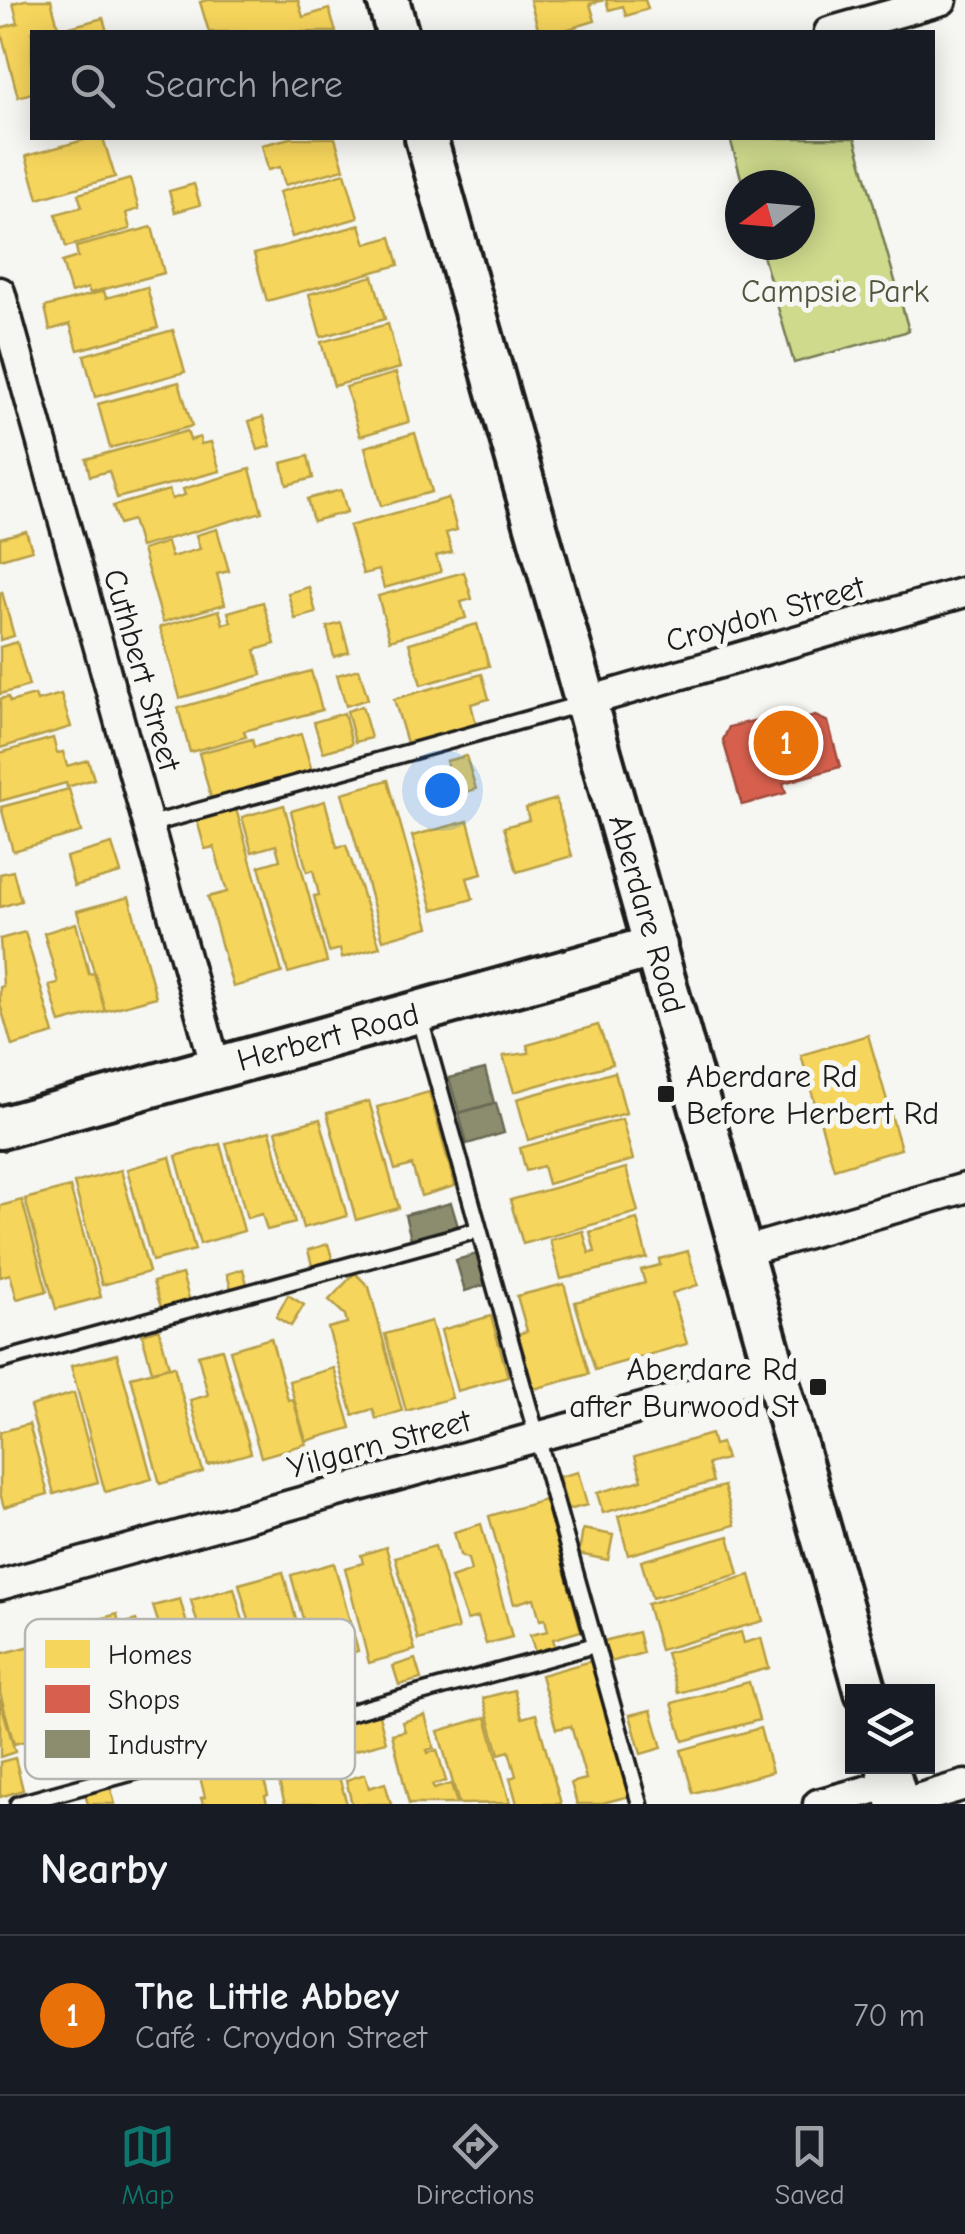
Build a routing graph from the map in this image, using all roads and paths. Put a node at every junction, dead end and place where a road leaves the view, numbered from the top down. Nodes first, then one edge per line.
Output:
1 (388, 0) edge
2 (942, 0) edge
3 (396, 30) edge
4 (837, 30) edge
5 (427, 140) edge
6 (0, 292) edge
7 (965, 592) edge
8 (585, 702) junction
9 (148, 824) junction
10 (656, 946) junction
11 (418, 1012) junction
12 (216, 1068) junction
13 (0, 1128) edge
14 (965, 1188) edge
15 (478, 1230) junction
16 (742, 1252) junction
17 (0, 1361) edge
18 (776, 1371) junction
19 (537, 1437) junction
20 (0, 1585) edge
21 (595, 1645) junction
22 (864, 1684) edge
23 (355, 1711) edge
24 (109, 1779) edge
25 (965, 1786) edge
26 (894, 1790) edge
27 (18, 1804) edge
28 (640, 1804) edge
29 (818, 1804) edge

1 - 3 main road
2 - 4 street
5 - 8 main road, Aberdare Road
6 - 9 street, Cuthbert Street
7 - 8 street, Croydon Street
8 - 9 lane
8 - 10 main road, Aberdare Road
9 - 12 street, Cuthbert Street
10 - 11 main road, Herbert Road
10 - 16 main road, Aberdare Road
11 - 12 main road, Herbert Road
11 - 15 lane
12 - 13 main road, Herbert Road
14 - 16 street
15 - 17 lane
15 - 19 lane
16 - 18 main road, Aberdare Road
18 - 19 street, Yilgarn Street
18 - 22 main road, Aberdare Road
19 - 20 street, Yilgarn Street
19 - 21 lane
21 - 23 lane
21 - 28 lane
24 - 27 lane
25 - 26 street
26 - 29 street

